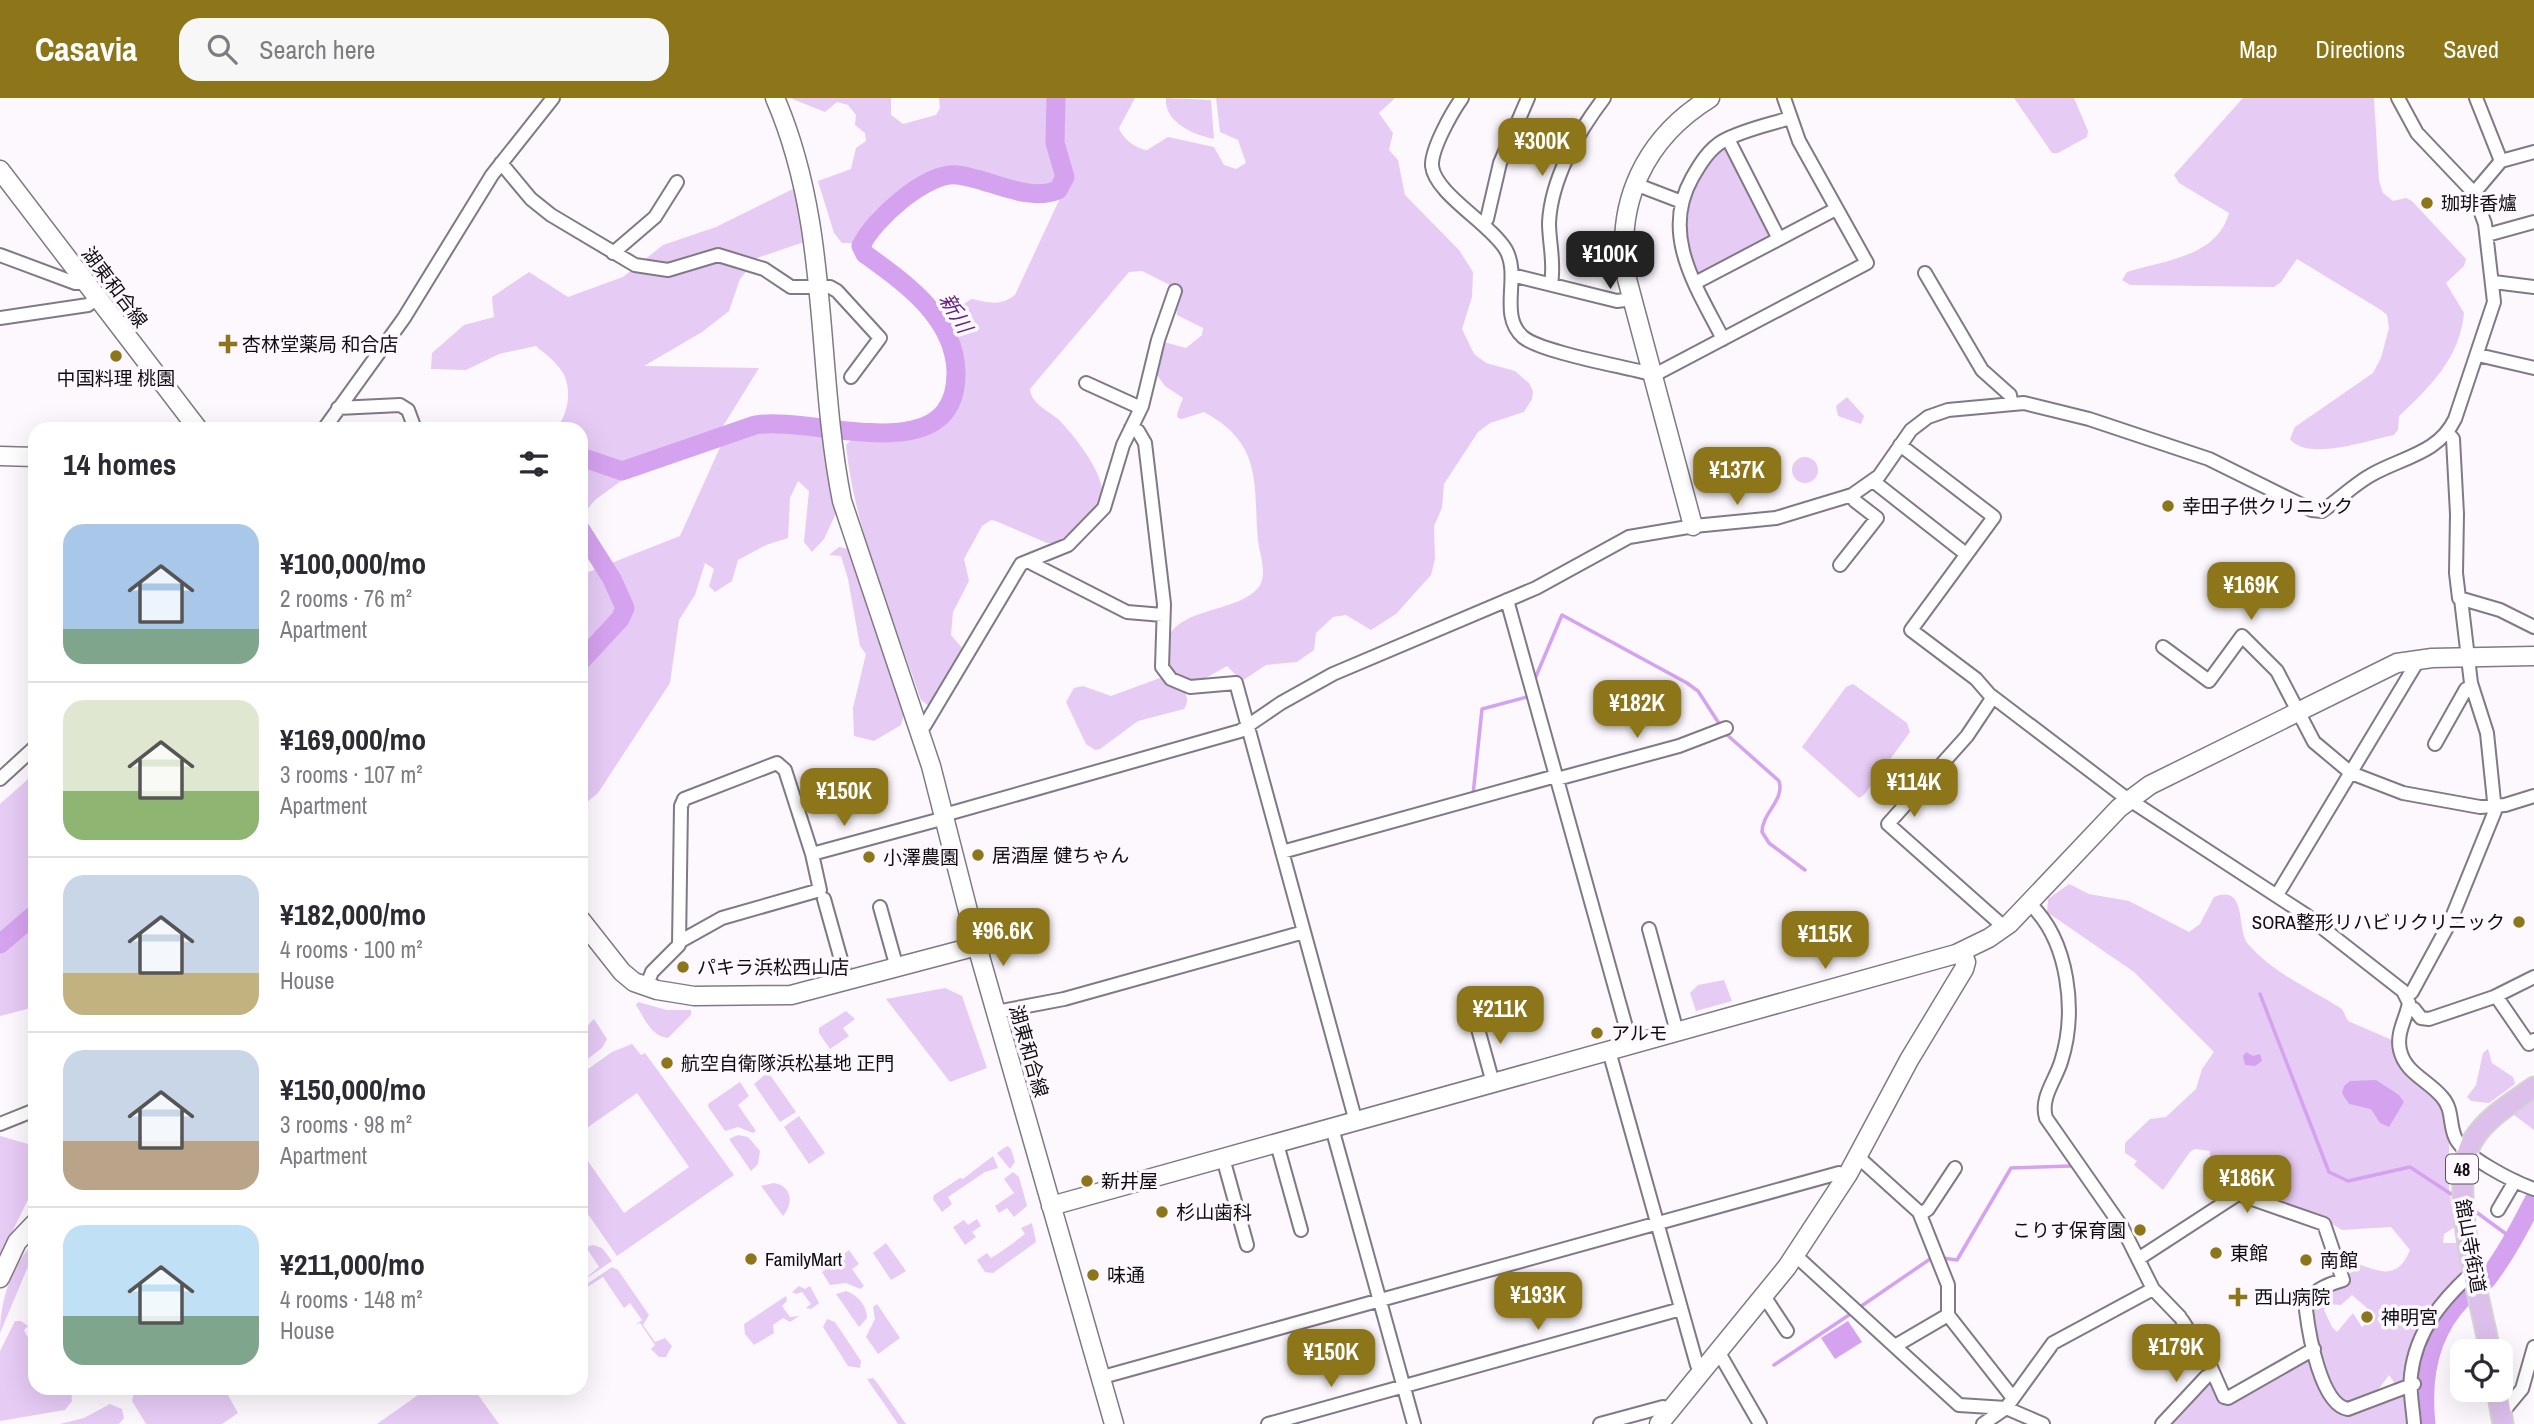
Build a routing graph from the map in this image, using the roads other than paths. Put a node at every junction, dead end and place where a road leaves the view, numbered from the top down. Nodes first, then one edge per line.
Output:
1 (553, 98) edge
2 (775, 98) edge
3 (1462, 98) edge
4 (1528, 98) edge
5 (1604, 98) edge
6 (1784, 98) edge
7 (2398, 98) edge
8 (2476, 98) edge
9 (1707, 99) edge
10 (1790, 118) junction
11 (1512, 133) junction
12 (1728, 139) junction
13 (2534, 152) edge
14 (1569, 157) junction
15 (2501, 161) junction
16 (501, 163) junction
17 (0, 170) edge
18 (677, 182) dead end
19 (1634, 184) junction
20 (2474, 193) junction
21 (1682, 202) junction
22 (1836, 209) junction
23 (2534, 222) edge
24 (1482, 224) junction
25 (2487, 234) junction
26 (1779, 239) junction
27 (613, 253) junction
28 (0, 255) edge
29 (1925, 273) dead end
30 (1512, 275) junction
31 (2494, 282) junction
32 (85, 283) junction
33 (1550, 283) junction
34 (1695, 283) junction
35 (2534, 287) edge
36 (820, 288) junction
37 (1175, 291) dead end
38 (96, 299) junction
39 (1633, 299) junction
40 (0, 318) edge
41 (1723, 339) junction
42 (2478, 355) junction
43 (2534, 368) edge
44 (1653, 373) junction
45 (857, 374) dead end
46 (1086, 383) dead end
47 (2011, 402) junction
48 (338, 408) junction
49 (1141, 408) junction
50 (193, 422) edge
51 (329, 422) edge
52 (412, 422) edge
53 (1131, 428) junction
54 (2446, 432) junction
55 (1900, 445) junction
56 (0, 456) edge
57 (28, 457) edge
58 (1873, 481) junction
59 (1852, 495) junction
60 (1693, 526) junction
61 (1966, 554) junction
62 (1033, 559) junction
63 (1840, 565) dead end
64 (2461, 599) junction
65 (1507, 600) junction
66 (1163, 615) junction
67 (2534, 627) edge
68 (2163, 647) dead end
69 (2534, 656) edge
70 (2466, 657) junction
71 (2419, 659) junction
72 (2472, 687) junction
73 (1993, 697) junction
74 (2297, 711) junction
75 (1249, 727) junction
76 (918, 728) junction
77 (1726, 728) dead end
78 (2435, 744) dead end
79 (28, 753) edge
80 (2353, 773) junction
81 (1557, 778) junction
82 (0, 779) edge
83 (2534, 796) edge
84 (2130, 799) junction
85 (2495, 807) junction
86 (945, 816) junction
87 (1282, 852) junction
88 (812, 854) junction
89 (2277, 895) junction
90 (824, 899) dead end
91 (2029, 904) junction
92 (880, 907) dead end
93 (588, 928) edge
94 (2004, 928) junction
95 (1649, 929) dead end
96 (1304, 932) junction
97 (679, 942) junction
98 (977, 946) junction
99 (1962, 952) junction
100 (897, 968) junction
101 (2534, 977) edge
102 (847, 981) junction
103 (646, 987) junction
104 (2496, 996) junction
105 (2407, 1002) junction
106 (996, 1012) junction
107 (1475, 1018) dead end
108 (1677, 1032) junction
109 (2534, 1040) edge
110 (1631, 1045) junction
111 (1609, 1051) junction
112 (1493, 1083) junction
113 (2534, 1087) edge
114 (28, 1113) edge
115 (1356, 1122) junction
116 (0, 1124) edge
117 (1332, 1128) junction
118 (1277, 1144) junction
119 (2467, 1152) junction
120 (1857, 1156) junction
121 (1223, 1158) junction
122 (1955, 1168) dead end
123 (1845, 1177) junction
124 (2515, 1181) junction
125 (2533, 1189) edge
126 (1051, 1206) junction
127 (2498, 1210) dead end
128 (1921, 1214) junction
129 (1657, 1224) junction
130 (28, 1230) edge
131 (1301, 1230) dead end
132 (1247, 1245) dead end
133 (1795, 1255) junction
134 (2138, 1259) junction
135 (0, 1278) edge
136 (2477, 1281) junction
137 (2153, 1289) junction
138 (1764, 1296) junction
139 (1380, 1301) junction
140 (1681, 1309) junction
141 (1948, 1315) junction
142 (1787, 1331) dead end
143 (2488, 1339) edge
144 (1895, 1346) junction
145 (2534, 1347) edge
146 (2314, 1349) junction
147 (1716, 1354) junction
148 (1703, 1370) junction
149 (2531, 1372) edge
150 (2213, 1373) junction
151 (1098, 1378) junction
152 (2413, 1384) junction
153 (1403, 1386) junction
154 (2009, 1403) junction
155 (2500, 1407) edge
156 (1663, 1418) edge
157 (1114, 1424) edge
158 (1268, 1424) edge
159 (1414, 1424) edge
160 (1600, 1424) edge
161 (1760, 1424) edge
162 (1983, 1424) edge
163 (2043, 1424) edge
164 (2162, 1424) edge
165 (2414, 1424) edge

1 - 16 street
2 - 36 street, 湖東和合線
3 - 24 street
4 - 11 street
5 - 14 street
6 - 10 street
7 - 20 street
8 - 15 street
9 - 19 street
10 - 12 street
10 - 22 street
11 - 14 street
11 - 24 street
12 - 21 street
12 - 26 street
13 - 15 street
14 - 33 street
15 - 20 street
16 - 27 street
16 - 48 street
17 - 32 street, 湖東和合線
18 - 27 street
19 - 21 street
19 - 39 street
20 - 25 street
21 - 34 street
22 - 26 street
22 - 41 street
23 - 25 street
24 - 30 street
25 - 31 street
26 - 34 street
27 - 36 street
28 - 32 street
29 - 47 street
30 - 33 street
30 - 44 street
31 - 35 street
31 - 42 street
32 - 38 street, 湖東和合線
33 - 39 street
34 - 41 street
36 - 45 street
36 - 76 street, 湖東和合線
37 - 49 street
38 - 40 street
38 - 50 street, 湖東和合線
39 - 44 street
41 - 44 street
42 - 43 street
42 - 54 street
44 - 60 street
46 - 49 street
47 - 54 street
47 - 55 street
48 - 51 street
48 - 52 street
49 - 53 street
53 - 62 street
53 - 66 street
54 - 64 street
55 - 58 street
55 - 61 street
56 - 57 street
58 - 59 street
58 - 61 street
59 - 60 street
59 - 63 street
60 - 65 street
61 - 73 street
62 - 66 street
62 - 76 street
64 - 67 street
64 - 70 street
65 - 75 street
65 - 81 street
66 - 75 street
68 - 74 street
69 - 70 street
70 - 71 street
70 - 72 street
71 - 74 street
71 - 80 street
72 - 78 street
72 - 85 street
73 - 84 street
73 - 94 street
74 - 80 street
74 - 84 street
75 - 86 street
75 - 87 street
76 - 86 street, 湖東和合線
77 - 81 street
79 - 82 street
80 - 85 street
80 - 89 street
81 - 87 street
81 - 110 street
83 - 85 street
84 - 89 street
84 - 91 street
85 - 105 street
86 - 88 street
86 - 98 street, 湖東和合線
87 - 96 street
88 - 97 street
88 - 97 street
89 - 105 street
90 - 102 street
91 - 94 street
91 - 134 street
92 - 100 street
93 - 103 street
94 - 99 street
95 - 108 street
96 - 106 street
96 - 115 street
97 - 103 street
98 - 100 street
98 - 106 street, 湖東和合線
99 - 108 street
99 - 120 street
100 - 102 street
101 - 104 street
102 - 103 street
104 - 105 street
104 - 109 street
105 - 119 street
106 - 126 street, 湖東和合線
107 - 112 street
108 - 110 street
110 - 111 street
111 - 112 street
111 - 129 street
112 - 115 street
113 - 119 main road, 舘山寺街道 / 48
114 - 116 street
115 - 117 street
117 - 118 street
117 - 139 street
118 - 121 street
118 - 131 street
119 - 124 street
119 - 136 main road, 舘山寺街道 / 48
120 - 123 street
120 - 128 street
121 - 126 street
121 - 132 street
122 - 128 street
123 - 129 street
123 - 133 street
124 - 125 street
124 - 127 street
126 - 151 street, 湖東和合線
128 - 141 street
129 - 139 street
129 - 140 street
130 - 135 street
133 - 138 street
133 - 144 street
134 - 137 street
134 - 146 street
136 - 143 main road, 舘山寺街道 / 48
136 - 152 street
137 - 150 street
137 - 154 street
138 - 142 street
138 - 147 street
139 - 151 street
139 - 153 street
140 - 148 street
140 - 153 street
141 - 144 street
141 - 154 street
144 - 154 street
145 - 149 street
146 - 150 street
146 - 152 street
147 - 148 street
147 - 161 street
148 - 156 street
149 - 155 street
150 - 164 street
151 - 157 street, 湖東和合線
152 - 165 street
153 - 158 street
153 - 159 street
154 - 162 street
154 - 163 street
156 - 160 street

